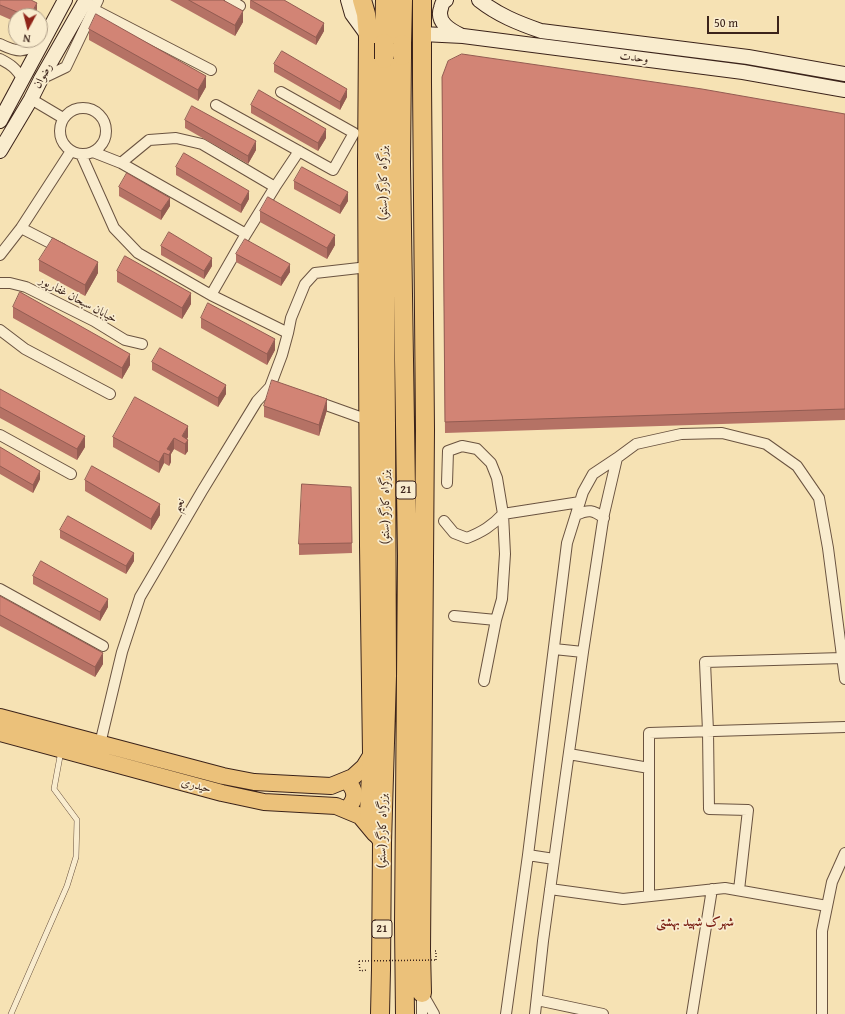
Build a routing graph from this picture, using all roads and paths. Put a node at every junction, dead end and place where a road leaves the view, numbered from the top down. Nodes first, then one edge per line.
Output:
1 (65, 0) edge
2 (230, 0) edge
3 (348, 0) edge
4 (362, 0) edge
5 (385, 0) edge
6 (403, 0) edge
7 (422, 0) edge
8 (446, 0) edge
9 (479, 0) edge
10 (92, 3) edge
11 (240, 6) dead end
12 (48, 32) edge
13 (422, 34) junction
14 (463, 36) junction
15 (368, 37) junction
16 (8, 48) edge
17 (33, 48) edge
18 (40, 48) edge
19 (0, 60) edge
20 (211, 70) dead end
21 (845, 74) edge
22 (23, 80) junction
23 (845, 90) edge
24 (281, 92) dead end
25 (31, 99) junction
26 (216, 105) dead end
27 (63, 118) junction
28 (0, 121) edge
29 (0, 151) edge
30 (71, 151) junction
31 (298, 151) junction
32 (93, 152) junction
33 (81, 154) junction
34 (121, 163) junction
35 (275, 187) junction
36 (21, 228) junction
37 (246, 234) junction
38 (0, 256) edge
39 (73, 256) edge
40 (368, 267) junction
41 (0, 282) edge
42 (211, 295) junction
43 (0, 330) edge
44 (288, 333) junction
45 (142, 344) dead end
46 (270, 387) junction
47 (110, 394) dead end
48 (292, 394) edge
49 (307, 399) edge
50 (368, 420) junction
51 (0, 435) edge
52 (617, 458) junction
53 (71, 474) dead end
54 (447, 483) dead end
55 (580, 502) junction
56 (503, 514) junction
57 (576, 515) junction
58 (604, 518) junction
59 (444, 521) dead end
60 (0, 589) edge
61 (454, 616) dead end
62 (496, 620) junction
63 (103, 646) dead end
64 (554, 649) junction
65 (583, 652) junction
66 (842, 658) junction
67 (845, 679) edge
68 (484, 681) dead end
69 (0, 717) edge
70 (845, 727) edge
71 (708, 731) junction
72 (0, 734) edge
73 (100, 744) junction
74 (61, 750) junction
75 (372, 754) junction
76 (569, 754) junction
77 (96, 759) junction
78 (649, 768) junction
79 (346, 780) junction
80 (346, 810) junction
81 (382, 843) junction
82 (845, 853) edge
83 (528, 855) junction
84 (554, 859) junction
85 (550, 889) junction
86 (712, 889) junction
87 (739, 890) junction
88 (649, 896) junction
89 (828, 906) junction
90 (436, 951) dead end
91 (360, 971) dead end
92 (422, 993) junction
93 (536, 1000) junction
94 (11, 1014) edge
95 (380, 1014) edge
96 (405, 1014) edge
97 (422, 1014) edge
98 (434, 1014) edge
99 (506, 1014) edge
100 (535, 1014) edge
101 (603, 1014) edge
102 (692, 1014) edge
103 (822, 1014) edge

1 - 12 main road, رضوان
2 - 11 street
3 - 15 main road
4 - 15 highway
5 - 81 highway, بزرگراه کارگر (سنتو) / 21, bridge
6 - 96 highway, بزرگراه کارگر (سنتو) / 21, bridge
7 - 13 highway
8 - 14 main road
9 - 21 main road, وحدت
10 - 20 street
10 - 25 main road, رضوان
13 - 14 main road, وحدت
13 - 15 highway
13 - 92 highway
14 - 23 main road, وحدت
15 - 40 highway
16 - 17 street
18 - 22 main road, رضوان
19 - 22 street
22 - 28 main road, رضوان
24 - 31 street
25 - 27 street
25 - 29 main road, رضوان
26 - 31 street
27 - 30 street
27 - 32 street
30 - 33 street
30 - 36 street
31 - 35 street
32 - 33 street
32 - 34 street
33 - 42 street
34 - 35 street
34 - 37 street
35 - 37 street
36 - 38 street
36 - 39 street
37 - 42 street
40 - 44 street
40 - 50 highway
41 - 45 street, خیابان سبحان غفارپور
42 - 44 street
43 - 47 street
44 - 46 street
46 - 48 street
46 - 73 street, نعیم
49 - 50 street
50 - 75 highway
51 - 53 street
52 - 55 street
52 - 58 street
52 - 66 street
54 - 56 street
55 - 56 street
55 - 57 street
56 - 59 street
56 - 62 street
57 - 58 street
57 - 64 street
58 - 65 street
60 - 63 street
61 - 62 street
62 - 68 street
64 - 65 street
64 - 83 street
65 - 76 street
66 - 67 street
66 - 71 street
69 - 73 main road, حیدری
70 - 71 street
71 - 78 street
71 - 87 street
72 - 74 main road, حیدری
73 - 77 street, نعیم
73 - 79 main road, حیدری
74 - 77 main road, حیدری
74 - 94 lane
75 - 79 main road, حیدری
75 - 81 highway
76 - 78 street
76 - 84 street
77 - 80 main road, حیدری
78 - 88 street
79 - 80 main road
80 - 81 main road, حیدری
81 - 95 highway, بزرگراه کارگر (سنتو) / 21
82 - 89 street
83 - 84 street
83 - 99 street
84 - 85 street
85 - 88 street
85 - 93 street
86 - 87 street
86 - 88 street
86 - 102 street
87 - 89 street
89 - 103 street
90 - 91 path, bridge
92 - 97 street
92 - 98 street
93 - 100 street
93 - 101 street

